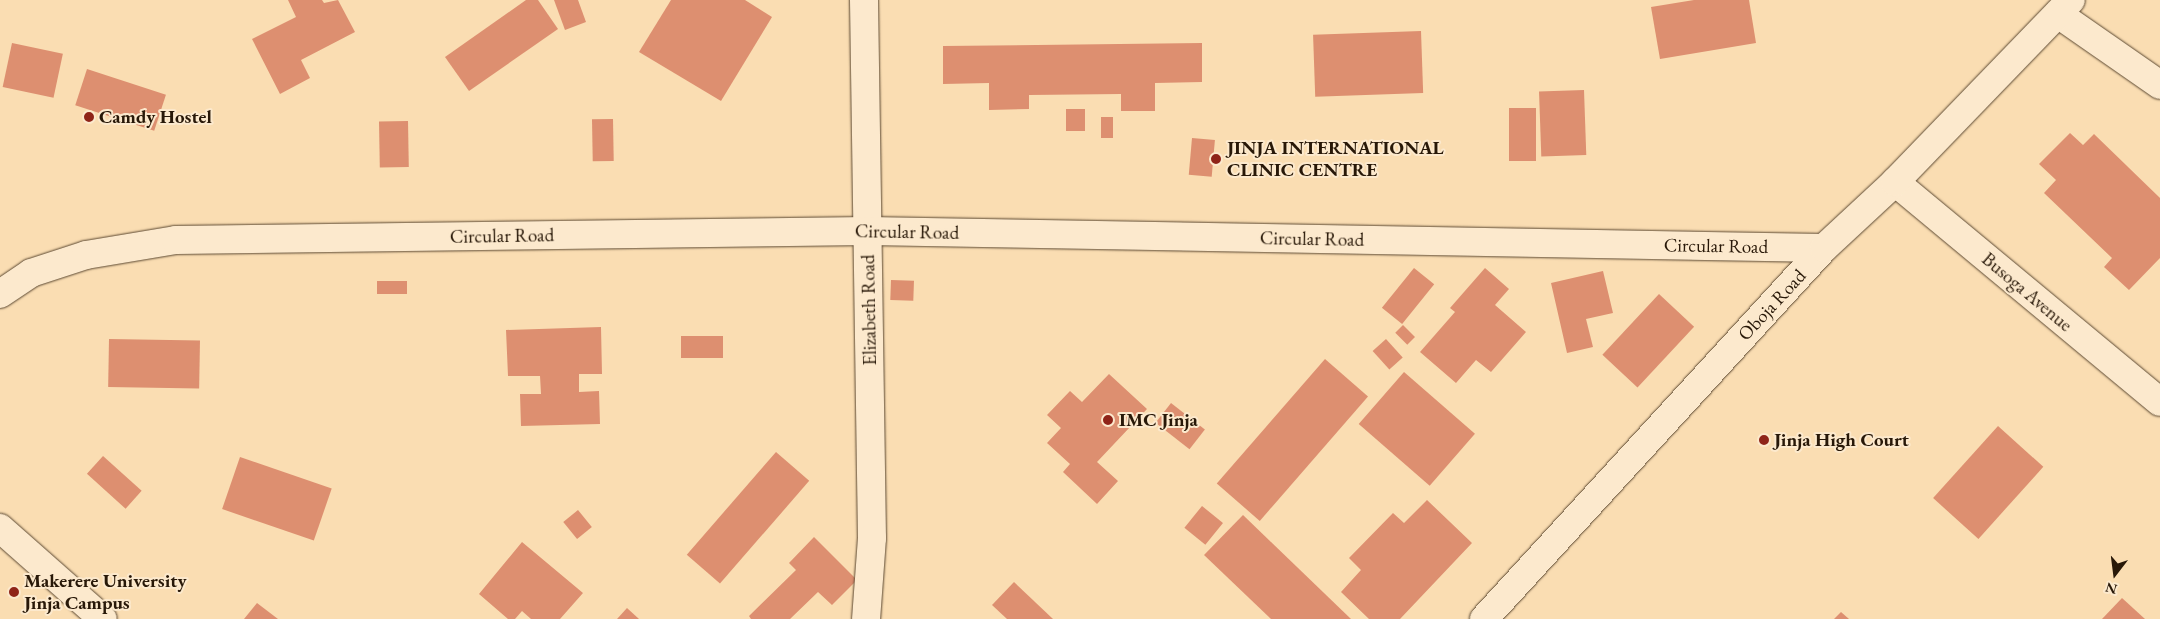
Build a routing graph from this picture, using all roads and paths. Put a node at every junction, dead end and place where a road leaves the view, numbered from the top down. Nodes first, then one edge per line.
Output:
1 (864, 0) edge
2 (2064, 7) edge
3 (2160, 85) edge
4 (1895, 182) junction
5 (868, 231) junction
6 (1824, 248) junction
7 (0, 294) edge
8 (2160, 402) edge
9 (0, 528) edge
10 (103, 619) edge
11 (866, 619) edge
12 (1484, 619) edge

1 - 5 street, Elizabeth Road
2 - 3 street
2 - 4 street, Oboja Road
4 - 6 street, Oboja Road
4 - 8 street, Busoga Avenue
5 - 6 street, Circular Road
5 - 7 street, Circular Road
5 - 11 street, Elizabeth Road
6 - 12 street, Oboja Road
9 - 10 street

